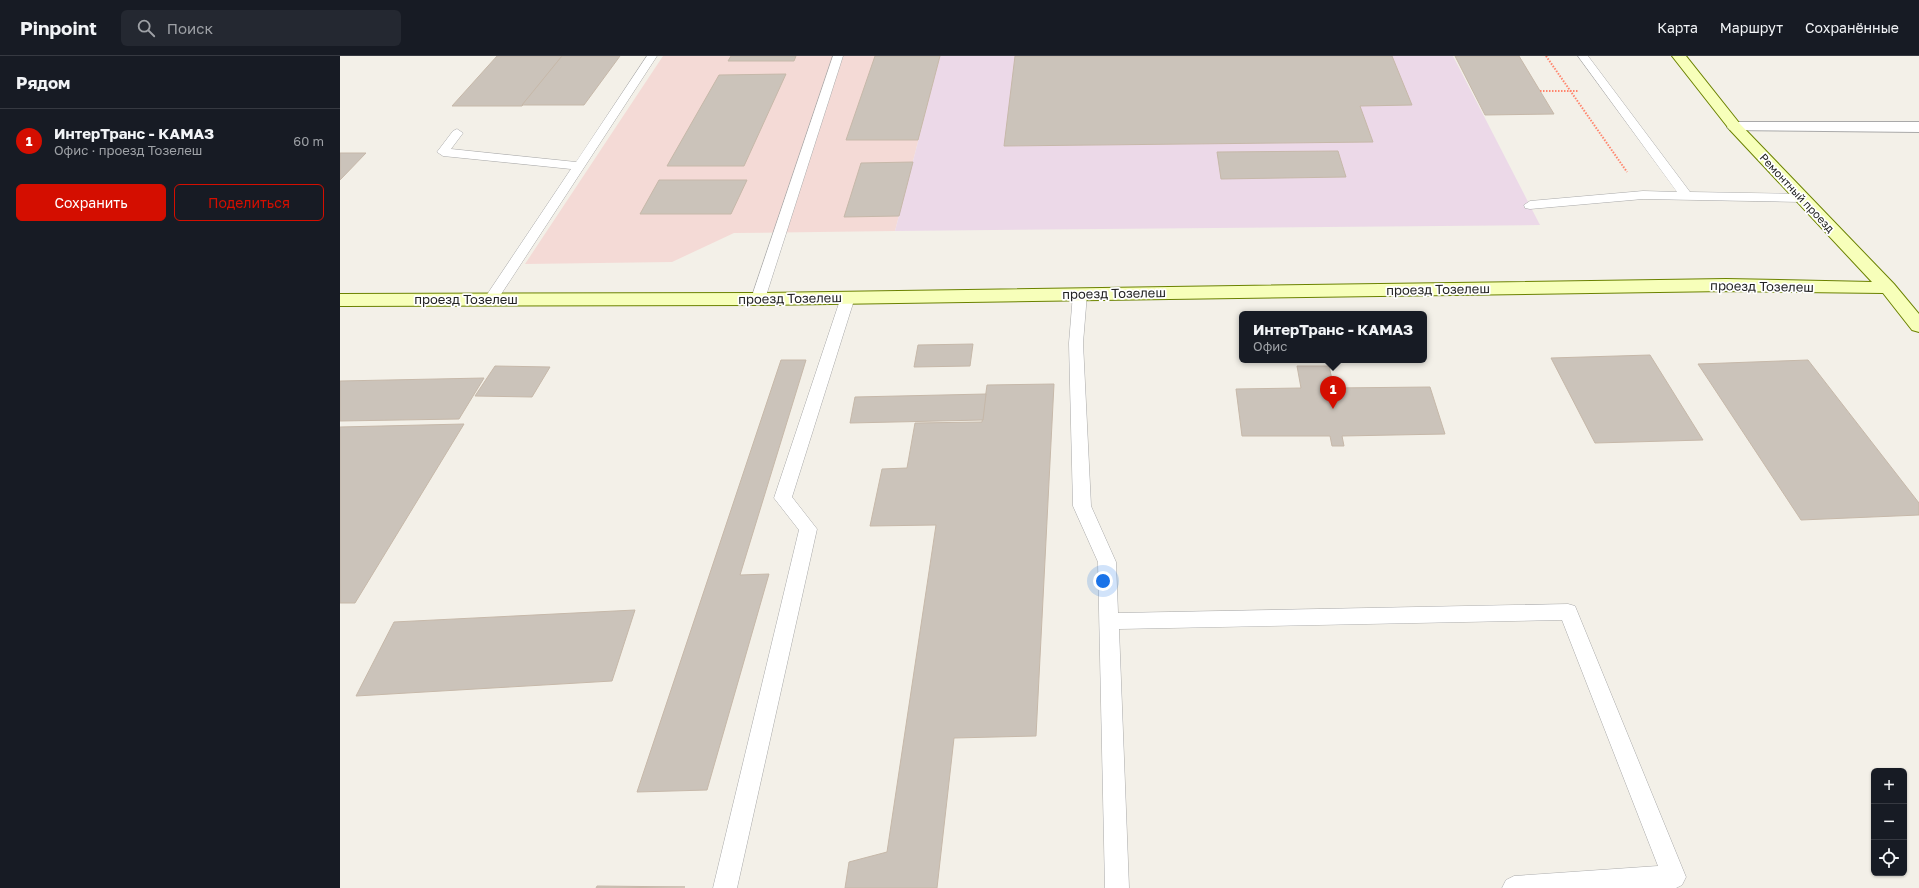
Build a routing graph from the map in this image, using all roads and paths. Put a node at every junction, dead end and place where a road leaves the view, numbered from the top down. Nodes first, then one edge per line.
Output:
1 (652, 56) edge
2 (838, 56) edge
3 (1546, 56) edge
4 (1583, 56) edge
5 (1679, 56) edge
6 (1607, 90) junction
7 (1540, 91) dead end
8 (1569, 91) junction
9 (1735, 127) junction
10 (1919, 127) edge
11 (457, 133) dead end
12 (579, 166) junction
13 (1643, 195) junction
14 (1686, 195) junction
15 (1801, 198) junction
16 (1530, 205) dead end
17 (1888, 288) junction
18 (1080, 294) junction
19 (848, 297) junction
20 (491, 299) junction
21 (758, 299) junction
22 (340, 300) edge
23 (1919, 326) edge
24 (1109, 621) junction
25 (725, 888) edge
26 (1117, 888) edge
27 (1514, 888) edge

1 - 12 lane
2 - 21 lane
3 - 8 path
4 - 6 lane
5 - 9 street, Ремонтный проезд
6 - 8 path
6 - 14 lane
7 - 8 path
8 - 13 path
9 - 10 street
9 - 15 street, Ремонтный проезд
11 - 12 lane
12 - 20 lane
13 - 14 lane
13 - 16 lane
14 - 15 lane
15 - 17 street, Ремонтный проезд
17 - 18 street, проезд Тозелеш
17 - 23 street, Ремонтный проезд
18 - 19 street, проезд Тозелеш
18 - 24 lane
19 - 21 street, проезд Тозелеш
19 - 25 lane
20 - 21 street, проезд Тозелеш
20 - 22 street, проезд Тозелеш
24 - 26 lane
24 - 27 lane

